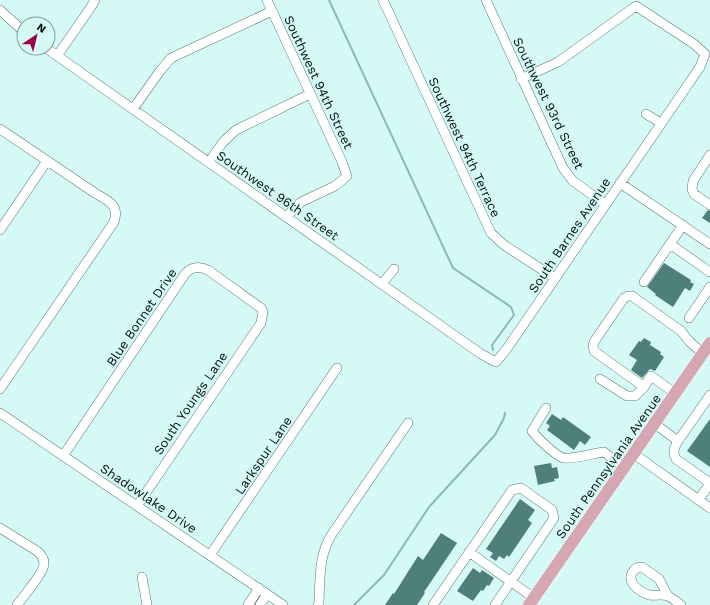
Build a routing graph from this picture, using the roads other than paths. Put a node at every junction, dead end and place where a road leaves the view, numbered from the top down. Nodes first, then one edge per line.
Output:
1 (95, 0) edge
2 (267, 0) edge
3 (383, 0) edge
4 (486, 0) edge
5 (0, 10) edge
6 (272, 11) junction
7 (16, 25) edge
8 (57, 56) joint
9 (521, 79) junction
10 (310, 94) junction
11 (133, 109) junction
12 (646, 114) dead end
13 (662, 123) junction
14 (0, 129) edge
15 (710, 155) edge
16 (47, 161) junction
17 (209, 162) junction
18 (620, 183) junction
19 (605, 204) junction
20 (710, 205) edge
21 (286, 217) junction
22 (683, 226) junction
23 (0, 230) edge
24 (670, 244) junction
25 (710, 244) edge
26 (394, 269) dead end
27 (710, 272) edge
28 (555, 278) junction
29 (644, 282) dead end
30 (382, 284) junction
31 (710, 289) edge
32 (263, 315) joint
33 (689, 318) dead end
34 (708, 347) edge
35 (496, 362) joint
36 (337, 368) dead end
37 (600, 379) dead end
38 (644, 387) junction
39 (0, 389) edge
40 (676, 394) junction
41 (710, 395) edge
42 (546, 408) dead end
43 (0, 413) edge
44 (408, 424) dead end
45 (654, 424) junction
46 (678, 441) junction
47 (634, 454) junction
48 (63, 456) junction
49 (624, 467) junction
50 (710, 484) edge
51 (698, 500) junction
52 (136, 506) junction
53 (710, 508) edge
54 (0, 528) edge
55 (469, 552) junction
56 (210, 556) junction
57 (142, 577) dead end
58 (511, 581) junction
59 (259, 588) junction
60 (320, 592) junction
61 (267, 594) junction
62 (668, 596) dead end
63 (532, 601) edge
64 (17, 605) edge
65 (147, 605) edge
66 (248, 605) edge
67 (260, 605) edge
68 (283, 605) edge
69 (312, 605) edge
70 (318, 605) edge
71 (433, 605) edge
72 (495, 605) edge
73 (681, 605) edge

1 - 8 street
2 - 6 street, Southwest 94th Street
3 - 28 street, Southwest 94th Terrace
4 - 9 street, Southwest 93rd Street
5 - 7 street
6 - 10 street, Southwest 94th Street
6 - 11 street
8 - 11 street, Southwest 96th Street
9 - 13 street, South Barnes Avenue
9 - 19 street, Southwest 93rd Street
10 - 17 street
10 - 21 street, Southwest 94th Street
11 - 17 street, Southwest 96th Street
12 - 13 street
13 - 18 street, South Barnes Avenue
14 - 16 street
15 - 20 street
16 - 23 street
16 - 39 street
17 - 21 street, Southwest 96th Street
18 - 19 street, South Barnes Avenue
18 - 22 street
19 - 28 street, South Barnes Avenue
21 - 30 street, Southwest 96th Street
22 - 24 street
22 - 25 street
24 - 27 street
24 - 29 street
26 - 30 street
28 - 35 street, South Barnes Avenue
30 - 35 street, Southwest 96th Street
31 - 33 street
32 - 48 street, Blue Bonnet Drive
32 - 52 street, South Youngs Lane
34 - 38 street
34 - 40 main road, South Pennsylvania Avenue
36 - 56 street, Larkspur Lane
37 - 38 street
38 - 40 street
40 - 45 main road, South Pennsylvania Avenue
41 - 46 street
42 - 49 street
43 - 48 street, Shadowlake Drive
44 - 60 street
45 - 46 street
45 - 47 main road, South Pennsylvania Avenue
46 - 50 street
47 - 49 main road, South Pennsylvania Avenue
47 - 51 street
48 - 52 street, Shadowlake Drive
49 - 63 main road, South Pennsylvania Avenue
50 - 51 street
51 - 53 street
52 - 56 street, Shadowlake Drive
54 - 64 street
55 - 58 street
55 - 58 street
55 - 71 street
56 - 59 street, Shadowlake Drive
57 - 65 street
58 - 63 street
58 - 72 street
59 - 61 street, Shadowlake Drive
59 - 66 street
60 - 69 street
60 - 70 street
61 - 67 street
61 - 68 street, Shadowlake Drive
62 - 73 street

